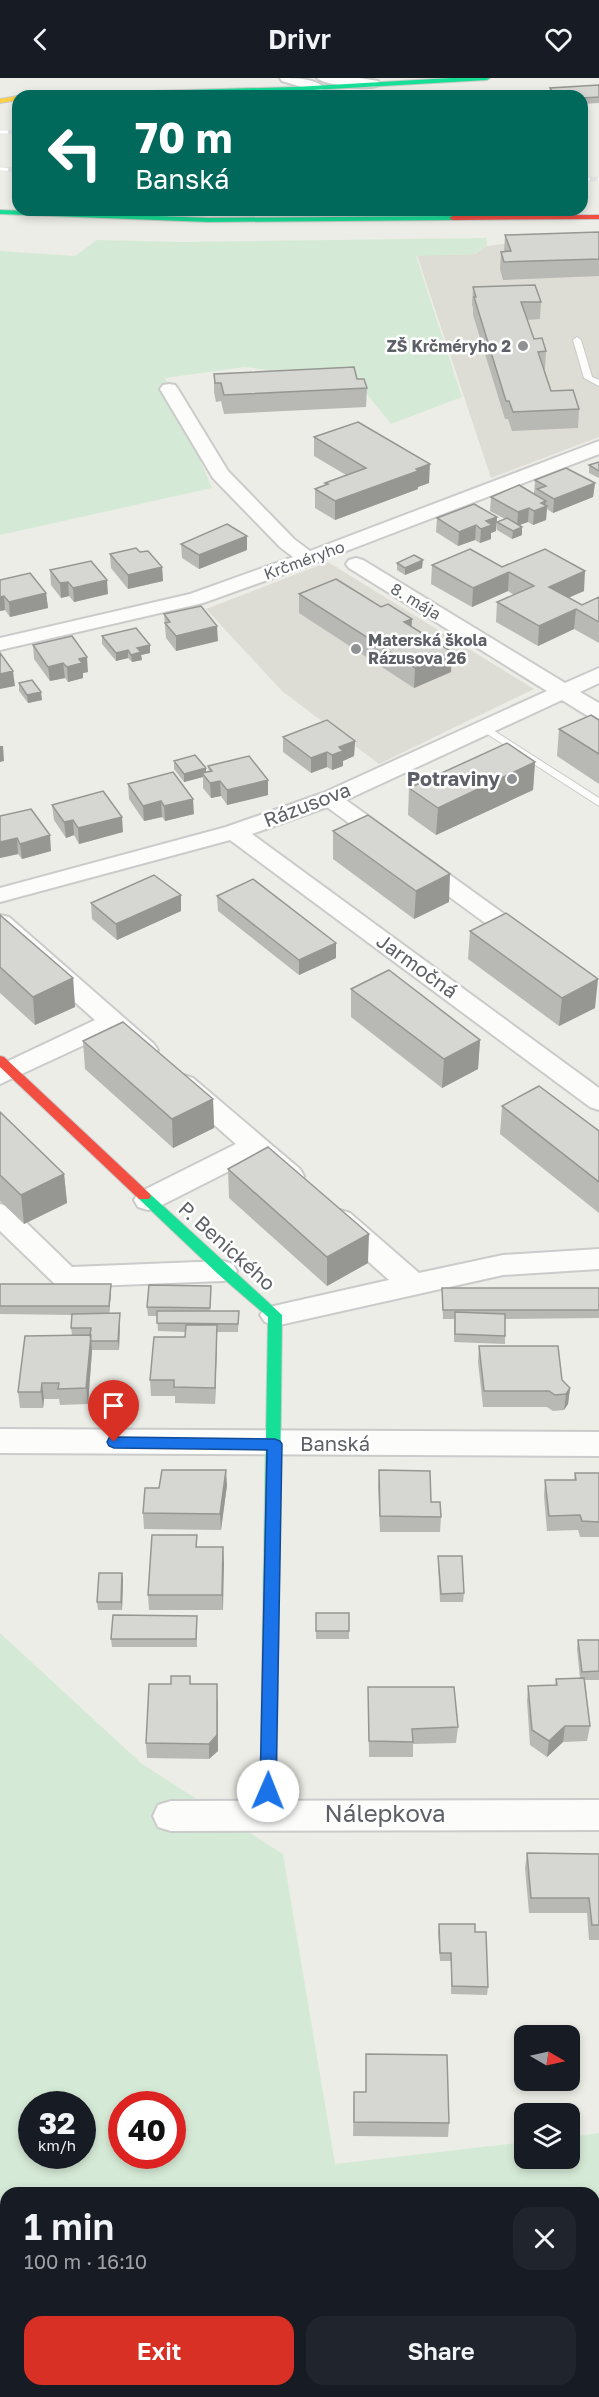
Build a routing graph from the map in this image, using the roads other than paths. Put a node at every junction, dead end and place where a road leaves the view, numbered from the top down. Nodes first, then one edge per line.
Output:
1 (487, 78) edge
2 (294, 79) edge
3 (403, 80) edge
4 (321, 83) edge
5 (373, 84) joint
6 (275, 89) junction
7 (243, 90) edge
8 (104, 216) edge
9 (599, 217) edge
10 (0, 226) edge
11 (599, 231) edge
12 (577, 340) dead end
13 (599, 383) edge
14 (170, 389) dead end
15 (599, 447) edge
16 (308, 559) junction
17 (356, 564) dead end
18 (0, 644) edge
19 (599, 675) edge
20 (564, 691) junction
21 (599, 713) edge
22 (485, 728) junction
23 (331, 798) junction
24 (599, 803) edge
25 (234, 832) junction
26 (0, 895) edge
27 (0, 922) edge
28 (544, 955) edge
29 (113, 1022) junction
30 (4, 1069) edge
31 (599, 1101) edge
32 (255, 1146) junction
33 (148, 1200) junction
34 (0, 1214) edge
35 (599, 1259) edge
36 (223, 1271) junction
37 (413, 1284) junction
38 (275, 1315) junction
39 (0, 1441) edge
40 (275, 1444) junction
41 (599, 1444) edge
42 (268, 1814) junction
43 (599, 1815) edge
44 (171, 1816) dead end

1 - 3 main road
2 - 4 street
2 - 6 street
3 - 5 main road
4 - 5 street
4 - 6 main road
6 - 7 main road
8 - 9 main road
10 - 11 main road
12 - 13 lane
14 - 16 street
15 - 16 street, Krčméryho
16 - 18 street, Krčméryho
17 - 20 street, 8. mája
19 - 20 street, Rázusova
20 - 21 street, 8. mája
20 - 22 street, Rázusova
22 - 23 street, Rázusova
22 - 24 lane
23 - 25 street, Rázusova
23 - 28 street
25 - 26 street, Rázusova
25 - 31 street, Jarmočná
27 - 29 street
29 - 30 street
29 - 32 street
30 - 33 main road, P. Benického
32 - 33 street
32 - 37 street
33 - 36 main road, P. Benického
34 - 36 street
35 - 37 street
36 - 38 main road, P. Benického
37 - 38 street
38 - 40 main road, P. Benického
39 - 40 street, Banská
40 - 41 street, Banská
40 - 42 main road, P. Benického
42 - 43 street, Nálepkova
42 - 44 street, Nálepkova

